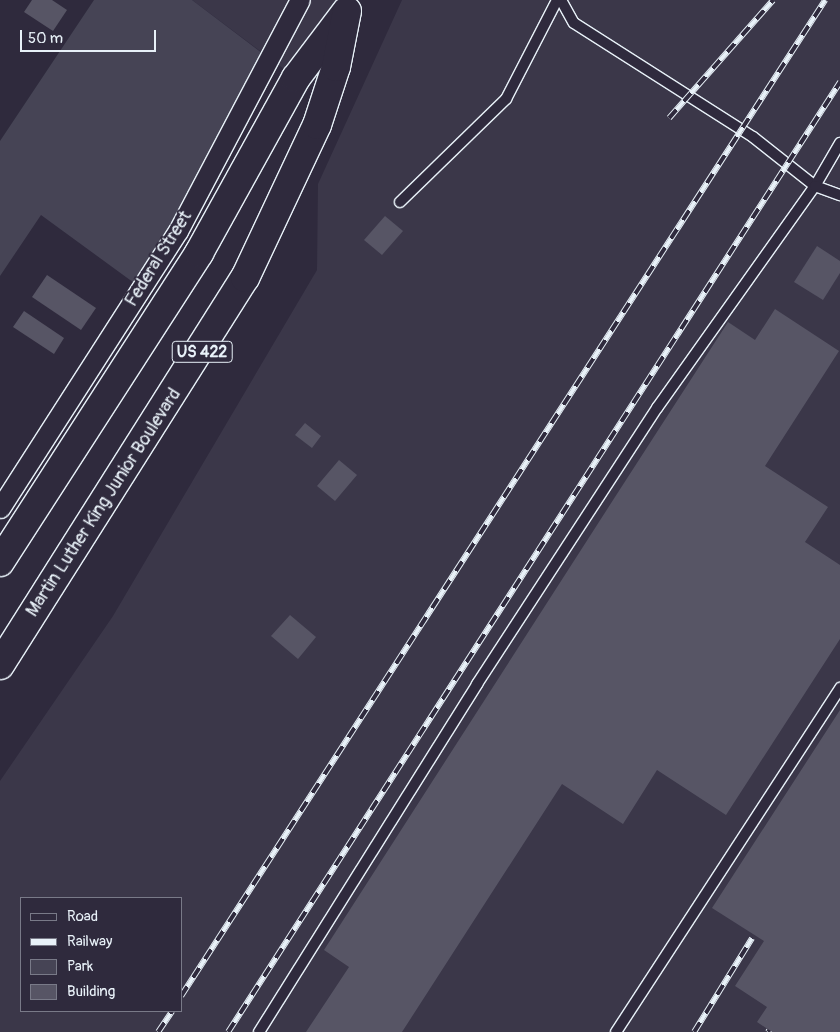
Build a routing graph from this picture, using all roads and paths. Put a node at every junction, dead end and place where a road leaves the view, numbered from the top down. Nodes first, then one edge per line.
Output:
1 (300, 0) edge
2 (559, 0) edge
3 (350, 6) edge
4 (840, 143) edge
5 (814, 186) junction
6 (840, 195) edge
7 (400, 202) dead end
8 (0, 508) edge
9 (0, 562) edge
10 (0, 665) edge
11 (840, 688) edge
12 (259, 1032) edge
13 (616, 1032) edge

1 - 8 street, Federal Street
2 - 5 lane
2 - 7 lane
3 - 9 main road, Martin Luther King Junior Boulevard / US 422
3 - 10 main road, Martin Luther King Junior Boulevard / US 422
4 - 5 lane
5 - 6 lane
5 - 12 lane
11 - 13 lane

